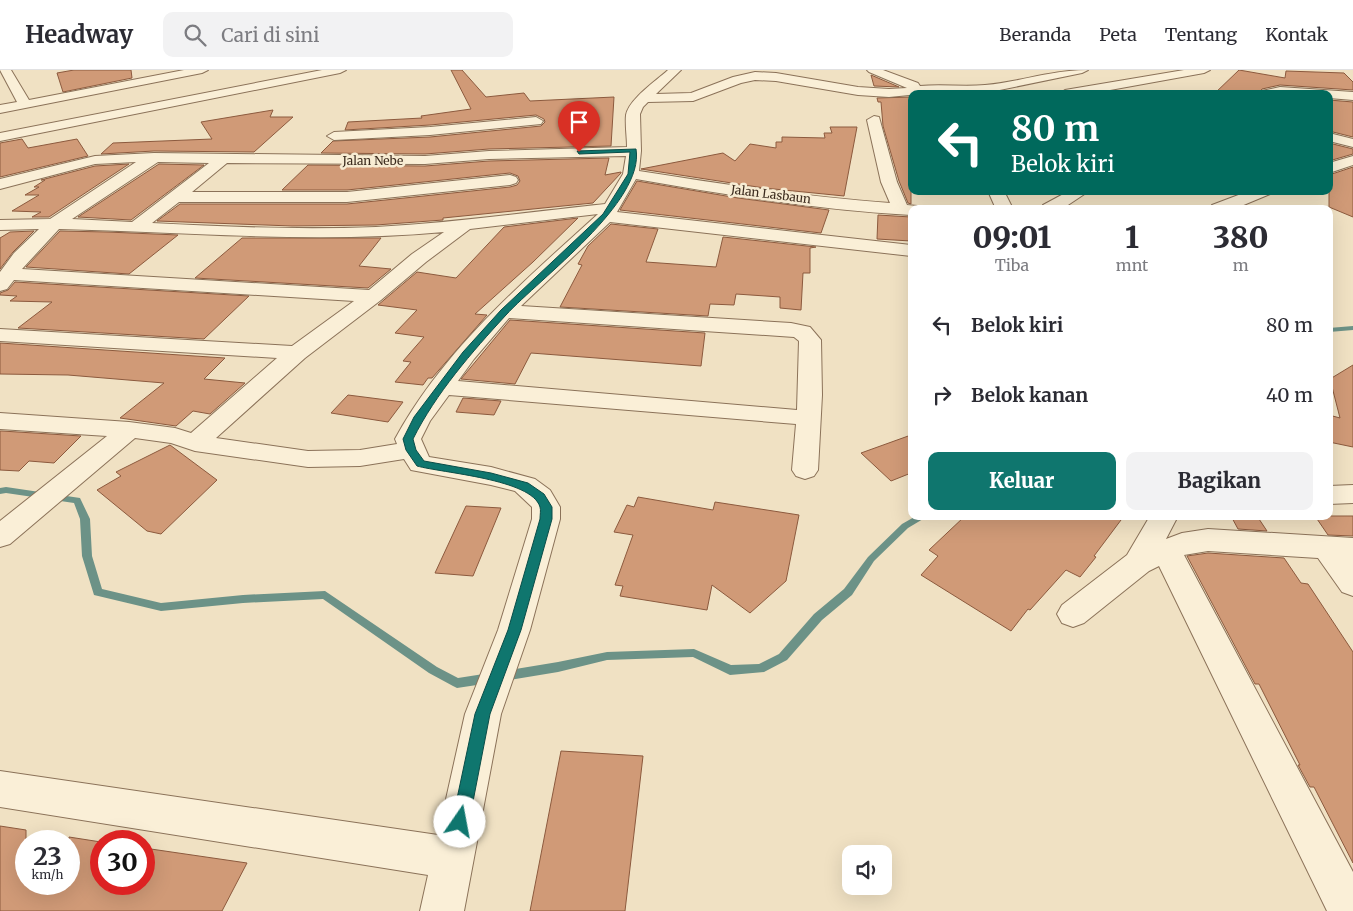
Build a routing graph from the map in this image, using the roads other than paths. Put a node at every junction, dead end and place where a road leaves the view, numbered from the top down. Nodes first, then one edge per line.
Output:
1 (5, 70) edge
2 (202, 70) edge
3 (340, 70) edge
4 (675, 70) edge
5 (1082, 70) edge
6 (1204, 70) edge
7 (874, 71) edge
8 (161, 74) edge
9 (937, 76) dead end
10 (987, 76) dead end
11 (868, 84) dead end
12 (914, 86) dead end
13 (985, 89) junction
14 (916, 90) edge
15 (981, 90) edge
16 (996, 90) edge
17 (1088, 90) edge
18 (908, 91) edge
19 (880, 93) junction
20 (1333, 94) edge
21 (1353, 96) edge
22 (643, 98) junction
23 (32, 104) junction
24 (890, 104) dead end
25 (0, 110) edge
26 (874, 120) dead end
27 (1353, 132) edge
28 (1333, 134) edge
29 (334, 136) dead end
30 (1333, 136) edge
31 (0, 137) edge
32 (1353, 143) edge
33 (634, 150) junction
34 (524, 154) junction
35 (154, 157) junction
36 (222, 158) junction
37 (305, 160) junction
38 (1353, 160) edge
39 (1333, 167) edge
40 (631, 174) junction
41 (510, 180) junction
42 (0, 184) edge
43 (1075, 195) edge
44 (1254, 195) edge
45 (176, 196) junction
46 (270, 197) junction
47 (1056, 205) edge
48 (1228, 205) edge
49 (503, 207) junction
50 (906, 209) edge
51 (608, 212) junction
52 (56, 222) junction
53 (466, 224) junction
54 (0, 225) edge
55 (136, 227) junction
56 (908, 251) edge
57 (4, 280) edge
58 (374, 296) junction
59 (504, 311) junction
60 (0, 335) edge
61 (297, 353) junction
62 (443, 387) junction
63 (807, 418) junction
64 (0, 421) edge
65 (129, 430) junction
66 (195, 443) junction
67 (411, 450) junction
68 (805, 470) dead end
69 (1353, 494) edge
70 (1333, 495) edge
71 (6, 527) edge
72 (1156, 543) edge
73 (1340, 548) edge
74 (1353, 584) edge
75 (1073, 614) dead end
76 (0, 789) edge
77 (453, 858) junction
78 (442, 911) edge
79 (1350, 911) edge

1 - 23 street
2 - 8 street
3 - 31 street
4 - 22 street
5 - 13 street
6 - 17 street
7 - 11 street
7 - 12 street
8 - 23 street
9 - 10 street
13 - 14 street
13 - 15 street
13 - 16 street
18 - 19 street
19 - 22 street
19 - 24 street
20 - 21 street
22 - 33 street
23 - 25 street
26 - 50 street
27 - 28 street
29 - 34 street
30 - 32 street
33 - 34 street, Jalan Nebe
33 - 40 street
34 - 37 street, Jalan Nebe
34 - 41 street
35 - 36 street, Jalan Nebe
35 - 42 street, Jalan Nebe
35 - 52 street
36 - 37 street, Jalan Nebe
36 - 45 street
37 - 46 street
38 - 39 street
40 - 50 street, Jalan Lasbaun
40 - 51 street
41 - 46 street
41 - 49 street
43 - 47 street
44 - 48 street
45 - 46 street
45 - 55 street
49 - 51 street
49 - 53 street
51 - 56 street
51 - 59 street
52 - 54 street
52 - 55 street
52 - 57 street
53 - 55 street
53 - 58 street
57 - 58 street
58 - 61 street
59 - 62 street
59 - 63 street
60 - 61 street
61 - 66 street
62 - 63 street
62 - 67 street
63 - 68 street
64 - 65 street
65 - 66 street
65 - 71 street
66 - 67 street
67 - 77 street
69 - 70 street
72 - 73 street
72 - 75 street
72 - 79 street
73 - 74 street
76 - 77 street
77 - 78 street

